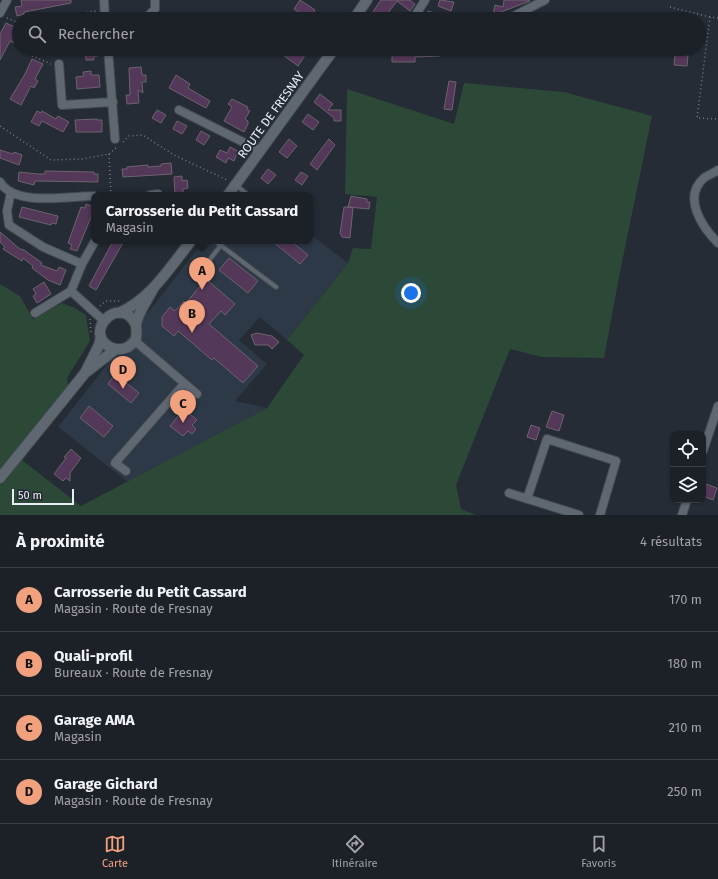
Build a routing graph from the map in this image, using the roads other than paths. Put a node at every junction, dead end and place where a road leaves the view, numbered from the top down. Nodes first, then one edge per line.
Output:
1 (7, 0) edge
2 (104, 0) edge
3 (155, 0) edge
4 (367, 0) edge
5 (425, 0) edge
6 (546, 0) edge
7 (105, 12) edge
8 (152, 12) edge
9 (359, 12) edge
10 (417, 12) edge
11 (522, 12) edge
12 (3, 15) edge
13 (109, 56) edge
14 (329, 56) edge
15 (60, 64) road end
16 (113, 102) junction
17 (179, 110) dead end
18 (115, 138) dead end
19 (261, 151) junction
20 (718, 170) edge
21 (0, 182) edge
22 (236, 185) junction
23 (12, 192) junction
24 (230, 192) edge
25 (244, 192) edge
26 (91, 196) edge
27 (718, 243) edge
28 (93, 244) edge
29 (189, 244) edge
30 (221, 245) joint
31 (208, 262) dead end
32 (82, 264) junction
33 (276, 287) dead end
34 (153, 289) junction
35 (71, 291) junction
36 (35, 313) dead end
37 (119, 313) junction
38 (104, 321) junction
39 (136, 326) junction
40 (101, 337) junction
41 (135, 341) junction
42 (116, 349) junction
43 (85, 373) junction
44 (184, 384) junction
45 (197, 394) dead end
46 (718, 406) edge
47 (706, 442) edge
48 (126, 471) dead end
49 (0, 478) edge
50 (509, 493) dead end
51 (527, 499) junction
52 (686, 503) edge
53 (579, 515) edge
54 (600, 515) edge
55 (682, 515) edge

1 - 12 street
2 - 7 street
3 - 8 street
4 - 9 street
5 - 10 street
6 - 11 street
13 - 16 street
14 - 19 street, ROUTE DE FRESNAY
15 - 16 street
16 - 18 street
17 - 19 street
19 - 22 street, ROUTE DE FRESNAY
20 - 27 street
21 - 23 street
22 - 24 street, ROUTE DE FRESNAY
22 - 25 lane
23 - 26 street
23 - 32 street
28 - 32 street
29 - 34 street
30 - 31 lane
30 - 33 lane
32 - 35 street
34 - 37 street
34 - 39 street
35 - 36 street
35 - 38 street
37 - 38 street
37 - 39 street
38 - 40 street
39 - 41 street
40 - 42 street
40 - 43 street
41 - 42 street
41 - 44 street
42 - 43 street
43 - 49 street
44 - 45 street
44 - 48 street
46 - 47 street
50 - 51 street
51 - 53 street
51 - 54 street
52 - 55 street

